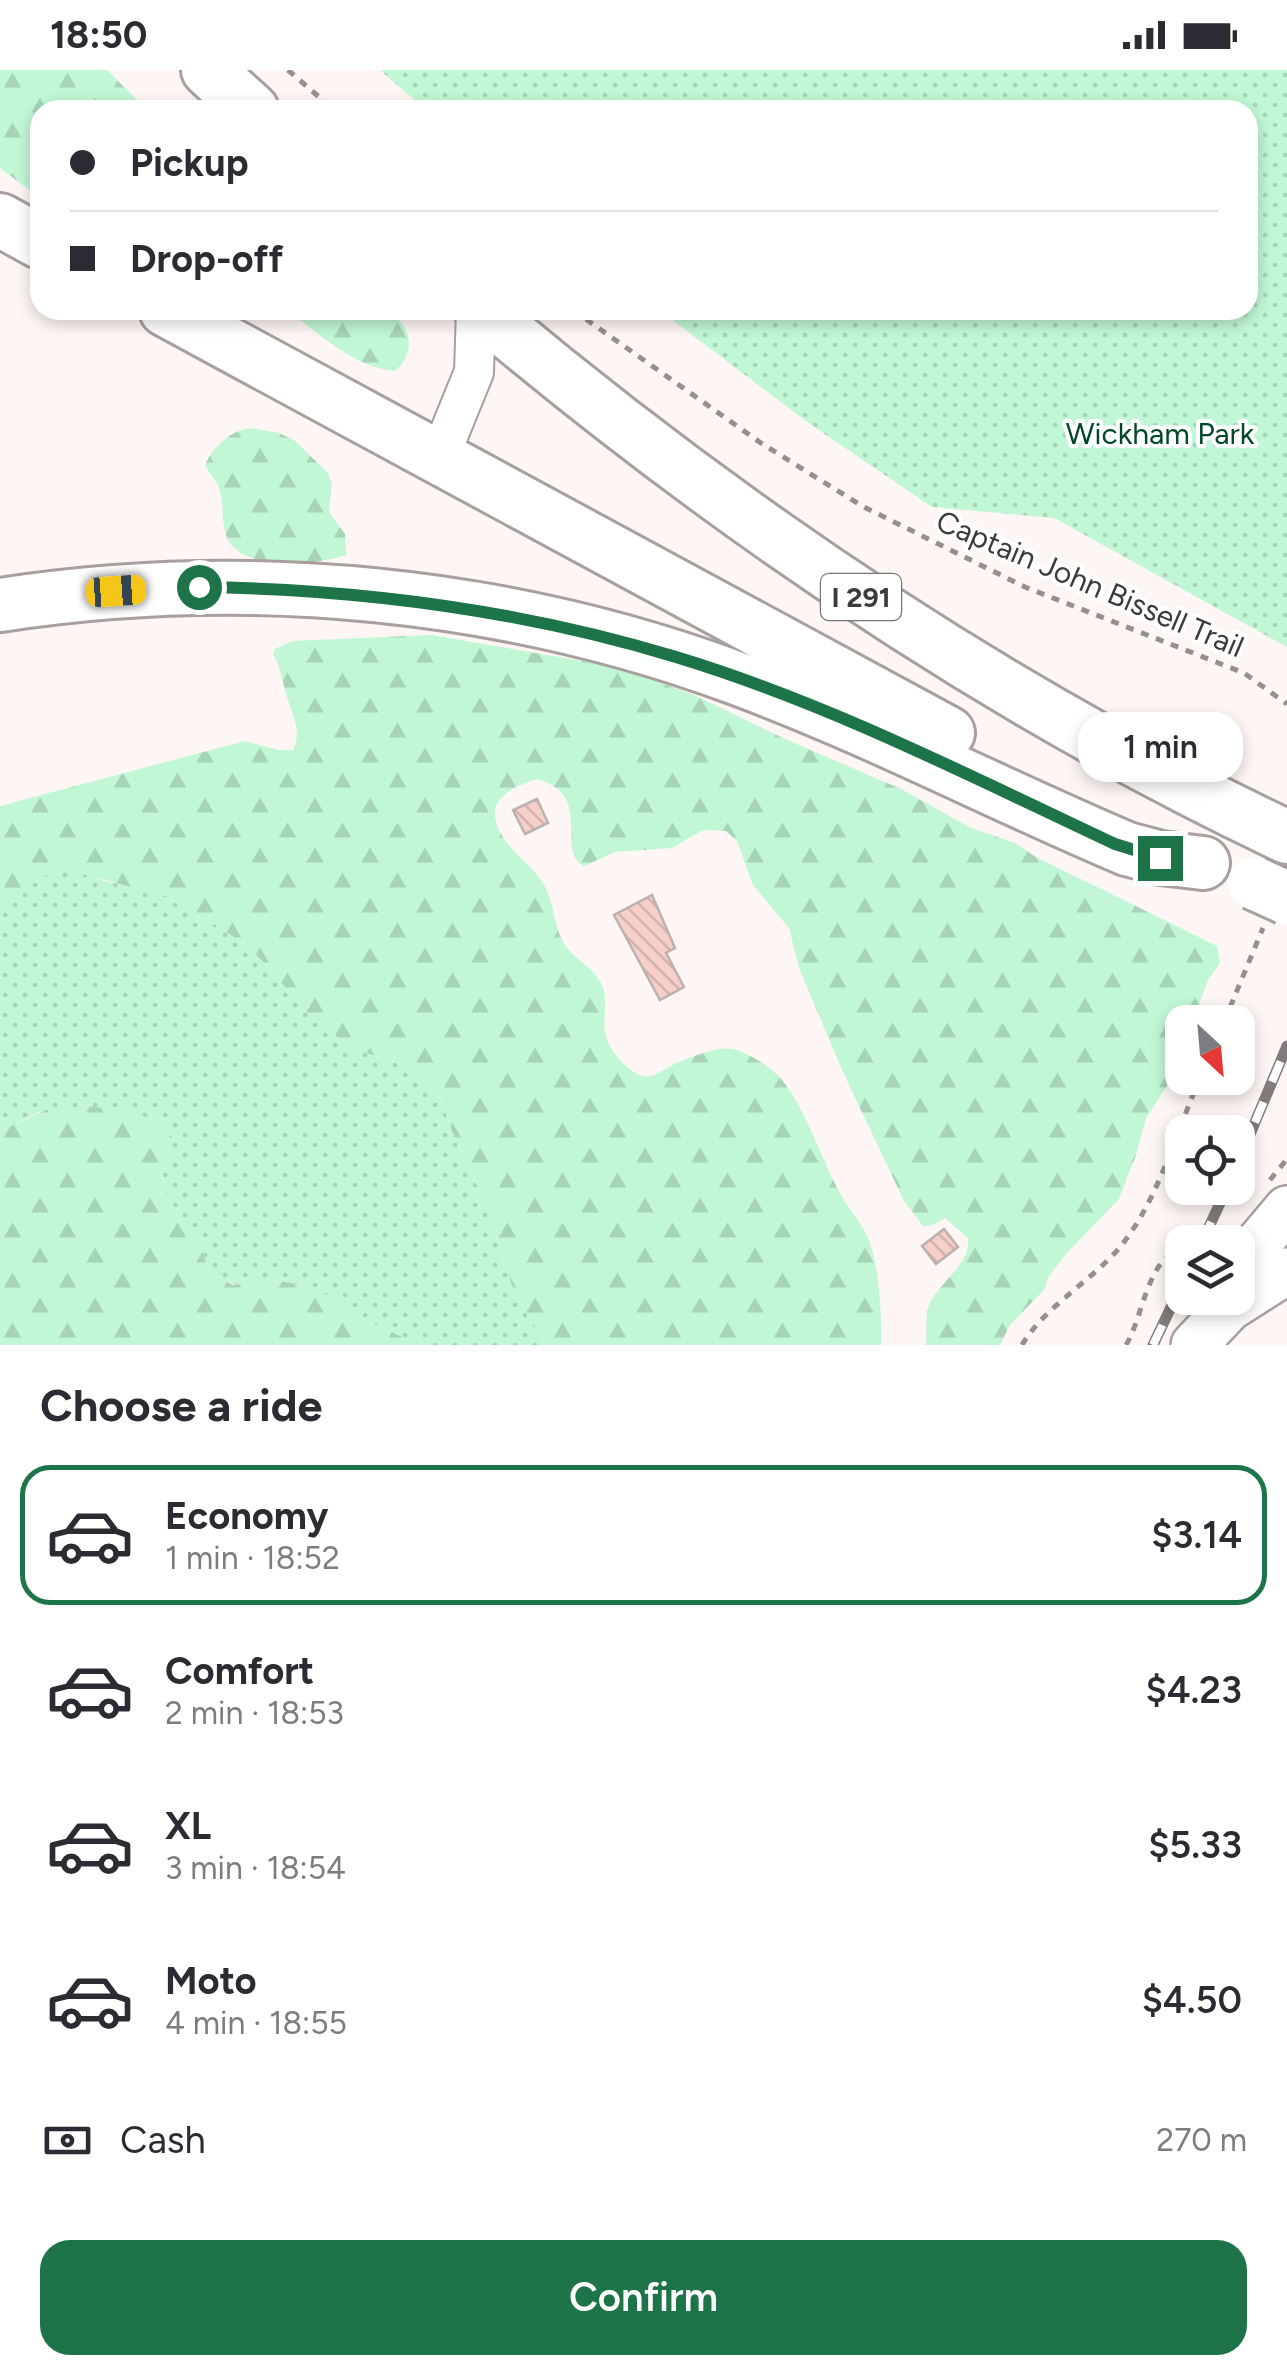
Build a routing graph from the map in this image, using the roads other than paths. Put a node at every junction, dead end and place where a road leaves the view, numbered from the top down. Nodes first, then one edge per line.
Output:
1 (207, 72) edge
2 (240, 100) edge
3 (0, 220) edge
4 (30, 236) edge
5 (184, 320) edge
6 (477, 320) edge
7 (490, 320) edge
8 (439, 458) junction
9 (0, 605) edge
10 (1281, 835) edge
11 (1203, 863) junction
12 (1270, 899) edge
13 (1287, 1209) edge
14 (1255, 1248) edge
15 (1287, 1270) edge
16 (1255, 1287) edge
17 (1220, 1315) edge
18 (1194, 1345) edge

1 - 2 highway
3 - 4 highway
5 - 8 highway
6 - 8 lane
7 - 10 highway, I 291
8 - 11 highway
9 - 11 highway
11 - 12 highway
13 - 14 main road
15 - 16 main road
17 - 18 main road

